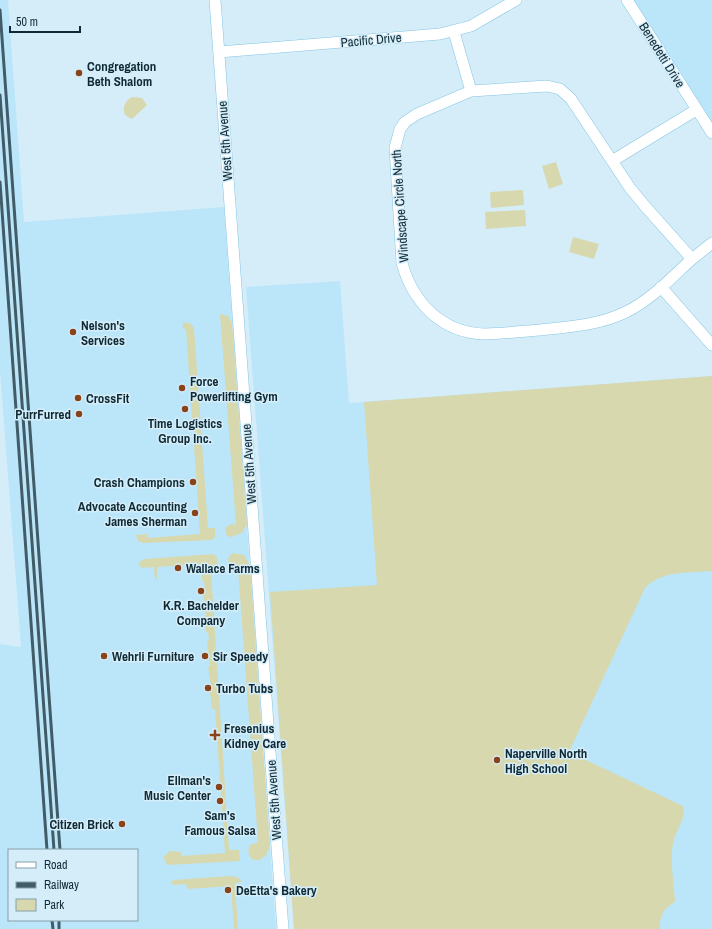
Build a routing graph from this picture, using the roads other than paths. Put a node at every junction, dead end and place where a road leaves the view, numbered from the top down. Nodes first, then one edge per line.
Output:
1 (215, 0) edge
2 (516, 0) edge
3 (627, 0) edge
4 (454, 32) junction
5 (219, 52) junction
6 (471, 91) junction
7 (696, 110) junction
8 (712, 134) edge
9 (612, 162) junction
10 (712, 243) edge
11 (692, 259) junction
12 (661, 287) junction
13 (712, 346) edge
14 (283, 929) edge

1 - 5 street, West 5th Avenue
2 - 4 street, Pacific Drive
3 - 7 street, Benedetti Drive
4 - 5 street, Pacific Drive
4 - 6 street
5 - 14 street, West 5th Avenue
6 - 9 street, Windscape Circle North
6 - 12 street, Windscape Circle North
7 - 8 street, Benedetti Drive
7 - 9 street
9 - 11 street, Windscape Circle North
10 - 11 street
11 - 12 street, Windscape Circle North
12 - 13 street

